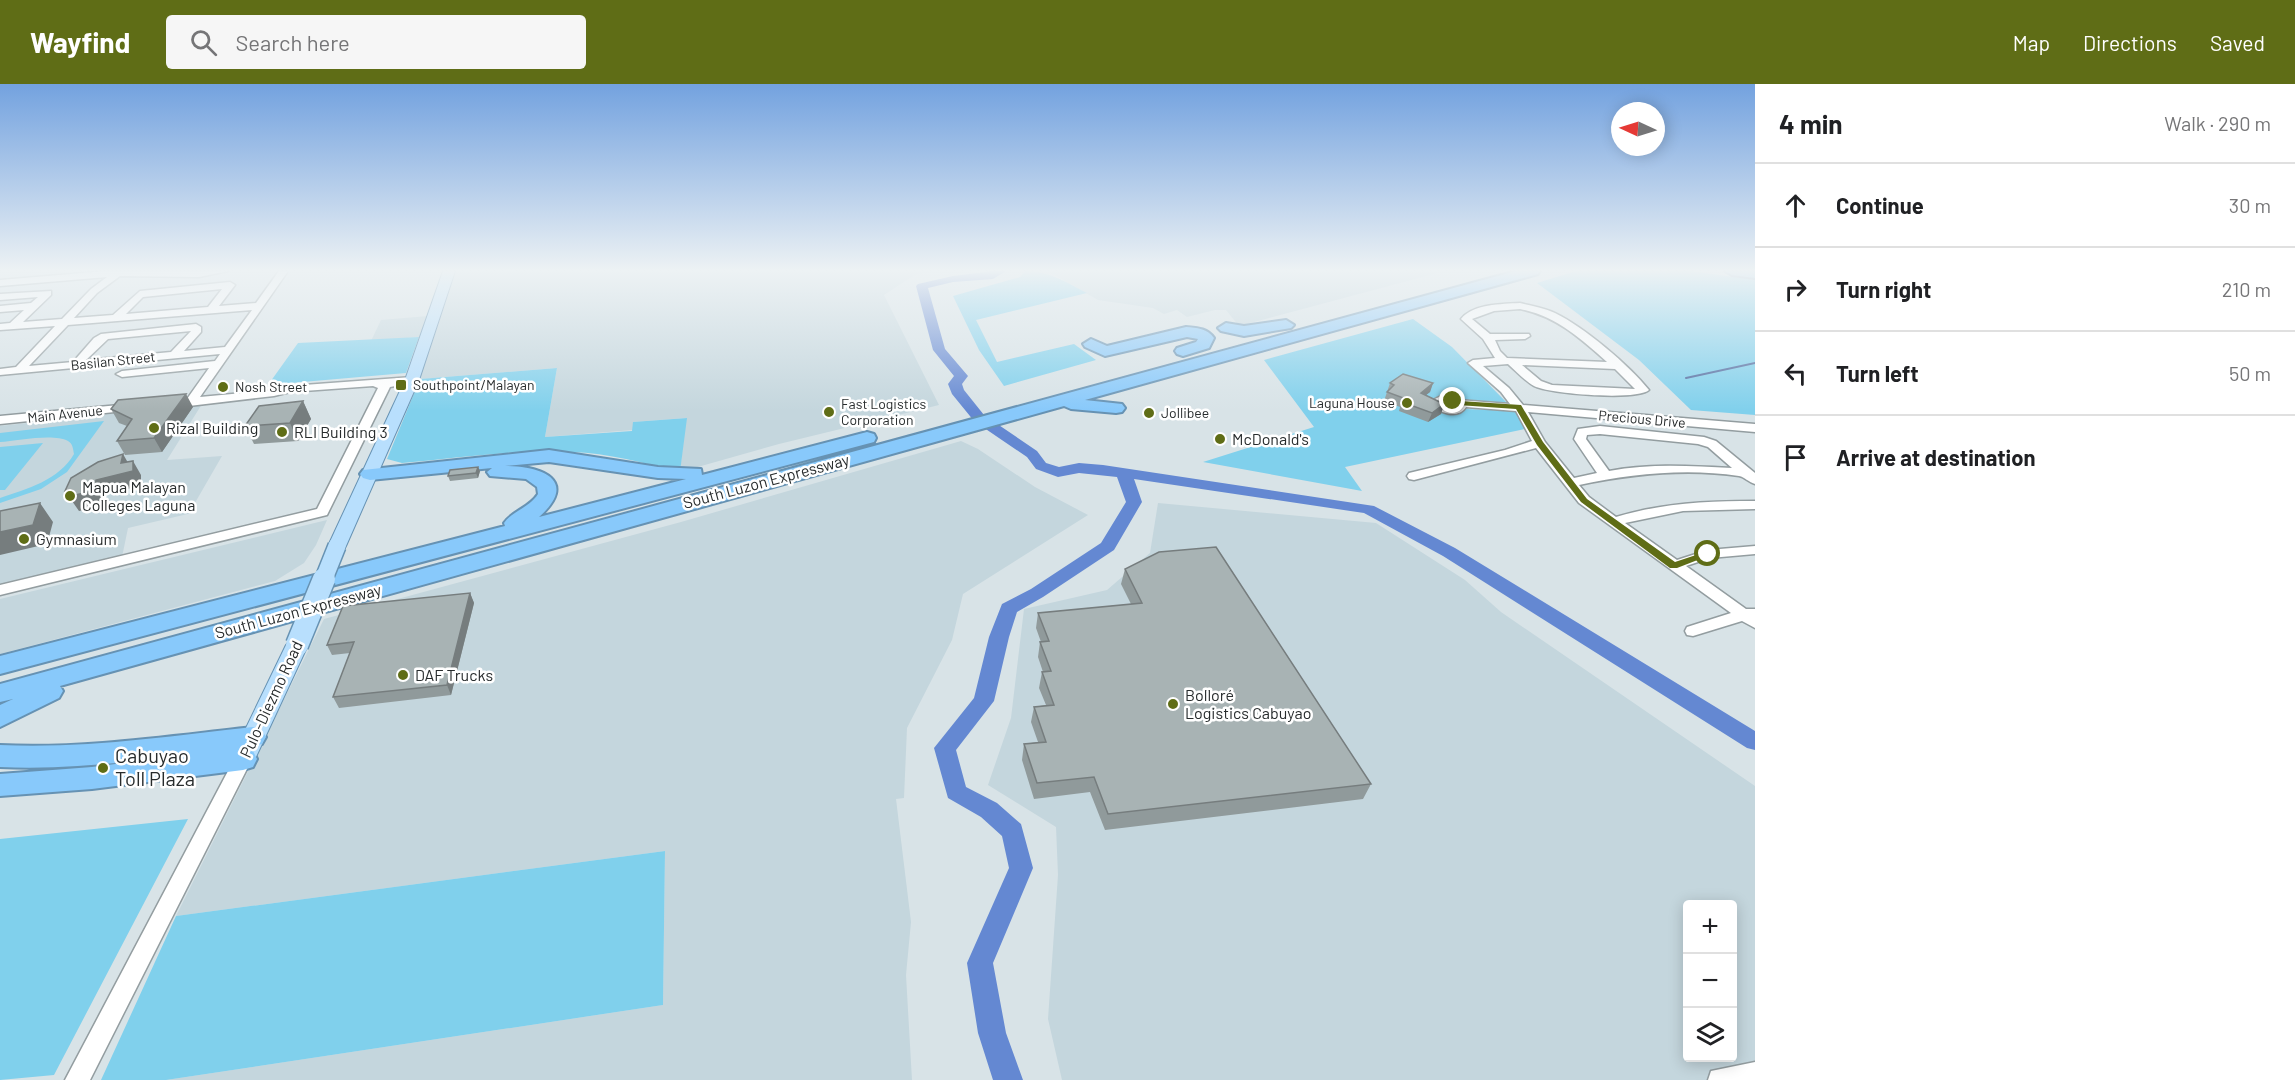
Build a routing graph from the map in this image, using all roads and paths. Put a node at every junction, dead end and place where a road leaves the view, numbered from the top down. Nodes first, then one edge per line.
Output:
1 (22, 317) edge
2 (70, 317) edge
3 (122, 317) edge
4 (251, 317) edge
5 (433, 317) edge
6 (1335, 317) edge
7 (1344, 317) edge
8 (1468, 317) edge
9 (1558, 317) edge
10 (116, 318) joint
11 (66, 322) junction
12 (13, 326) junction
13 (0, 327) edge
14 (1226, 328) dead end
15 (1293, 330) junction
16 (1525, 336) dead end
17 (1488, 337) junction
18 (1091, 344) dead end
19 (227, 350) junction
20 (1183, 351) junction
21 (174, 355) junction
22 (1252, 359) dead end
23 (1508, 362) junction
24 (218, 364) junction
25 (76, 365) junction
26 (1618, 366) junction
27 (19, 370) junction
28 (0, 372) edge
29 (122, 375) dead end
30 (412, 380) junction
31 (387, 382) junction
32 (191, 402) junction
33 (1054, 403) junction
34 (161, 405) edge
35 (1021, 405) junction
36 (1459, 405) dead end
37 (140, 407) edge
38 (1116, 408) dead end
39 (1523, 409) junction
40 (0, 420) edge
41 (950, 423) junction
42 (1755, 428) edge
43 (1539, 443) junction
44 (761, 465) junction
45 (1605, 475) junction
46 (1414, 476) dead end
47 (1750, 476) edge
48 (367, 480) junction
49 (1570, 483) junction
50 (1755, 505) edge
51 (1613, 522) junction
52 (446, 548) junction
53 (1755, 550) edge
54 (1673, 566) junction
55 (0, 590) edge
56 (1751, 616) edge
57 (1693, 631) dead end
58 (175, 645) junction
59 (0, 665) edge
60 (0, 693) edge
61 (0, 717) edge
62 (248, 748) junction
63 (0, 756) edge
64 (0, 785) edge
65 (1755, 1074) edge
66 (77, 1080) edge
67 (1720, 1080) edge

1 - 12 street
2 - 11 street
3 - 10 street
4 - 19 street
5 - 30 main road, Pulo-Diezmo Road
6 - 15 highway, South Luzon Expressway
7 - 15 highway, South Luzon Expressway
8 - 17 street
9 - 26 street
10 - 11 street
11 - 12 street
11 - 27 street
12 - 13 street
14 - 15 highway
15 - 20 highway, South Luzon Expressway
15 - 22 highway
15 - 33 highway, South Luzon Expressway
16 - 17 street
17 - 23 street
18 - 20 highway
19 - 21 street, Basilan Street
19 - 24 street
20 - 35 highway, South Luzon Expressway
21 - 25 street, Basilan Street
21 - 25 street
23 - 26 street
23 - 26 street
23 - 39 street
24 - 29 street
24 - 32 street
25 - 27 street, Basilan Street
27 - 28 street, Basilan Street
30 - 31 street
30 - 48 main road, Pulo-Diezmo Road
31 - 32 street
31 - 55 street
32 - 34 street
33 - 35 highway, South Luzon Expressway
33 - 38 highway
35 - 41 highway, South Luzon Expressway
36 - 39 street, Precious Drive
37 - 40 street, Main Avenue
39 - 42 street, Precious Drive
39 - 43 street
41 - 44 highway, South Luzon Expressway
41 - 58 highway, South Luzon Expressway
43 - 46 street
43 - 49 street
44 - 48 highway
44 - 52 highway, South Luzon Expressway
45 - 47 street
45 - 47 street
45 - 49 street
48 - 52 highway
48 - 62 main road, Pulo-Diezmo Road, bridge
49 - 51 street
50 - 51 street
51 - 54 street
52 - 59 highway, South Luzon Expressway
53 - 54 street
54 - 56 street
56 - 57 street
58 - 60 highway, South Luzon Expressway
58 - 61 highway
62 - 63 highway
62 - 64 highway
62 - 66 street, Pulo-Diezmo Road
65 - 67 street

